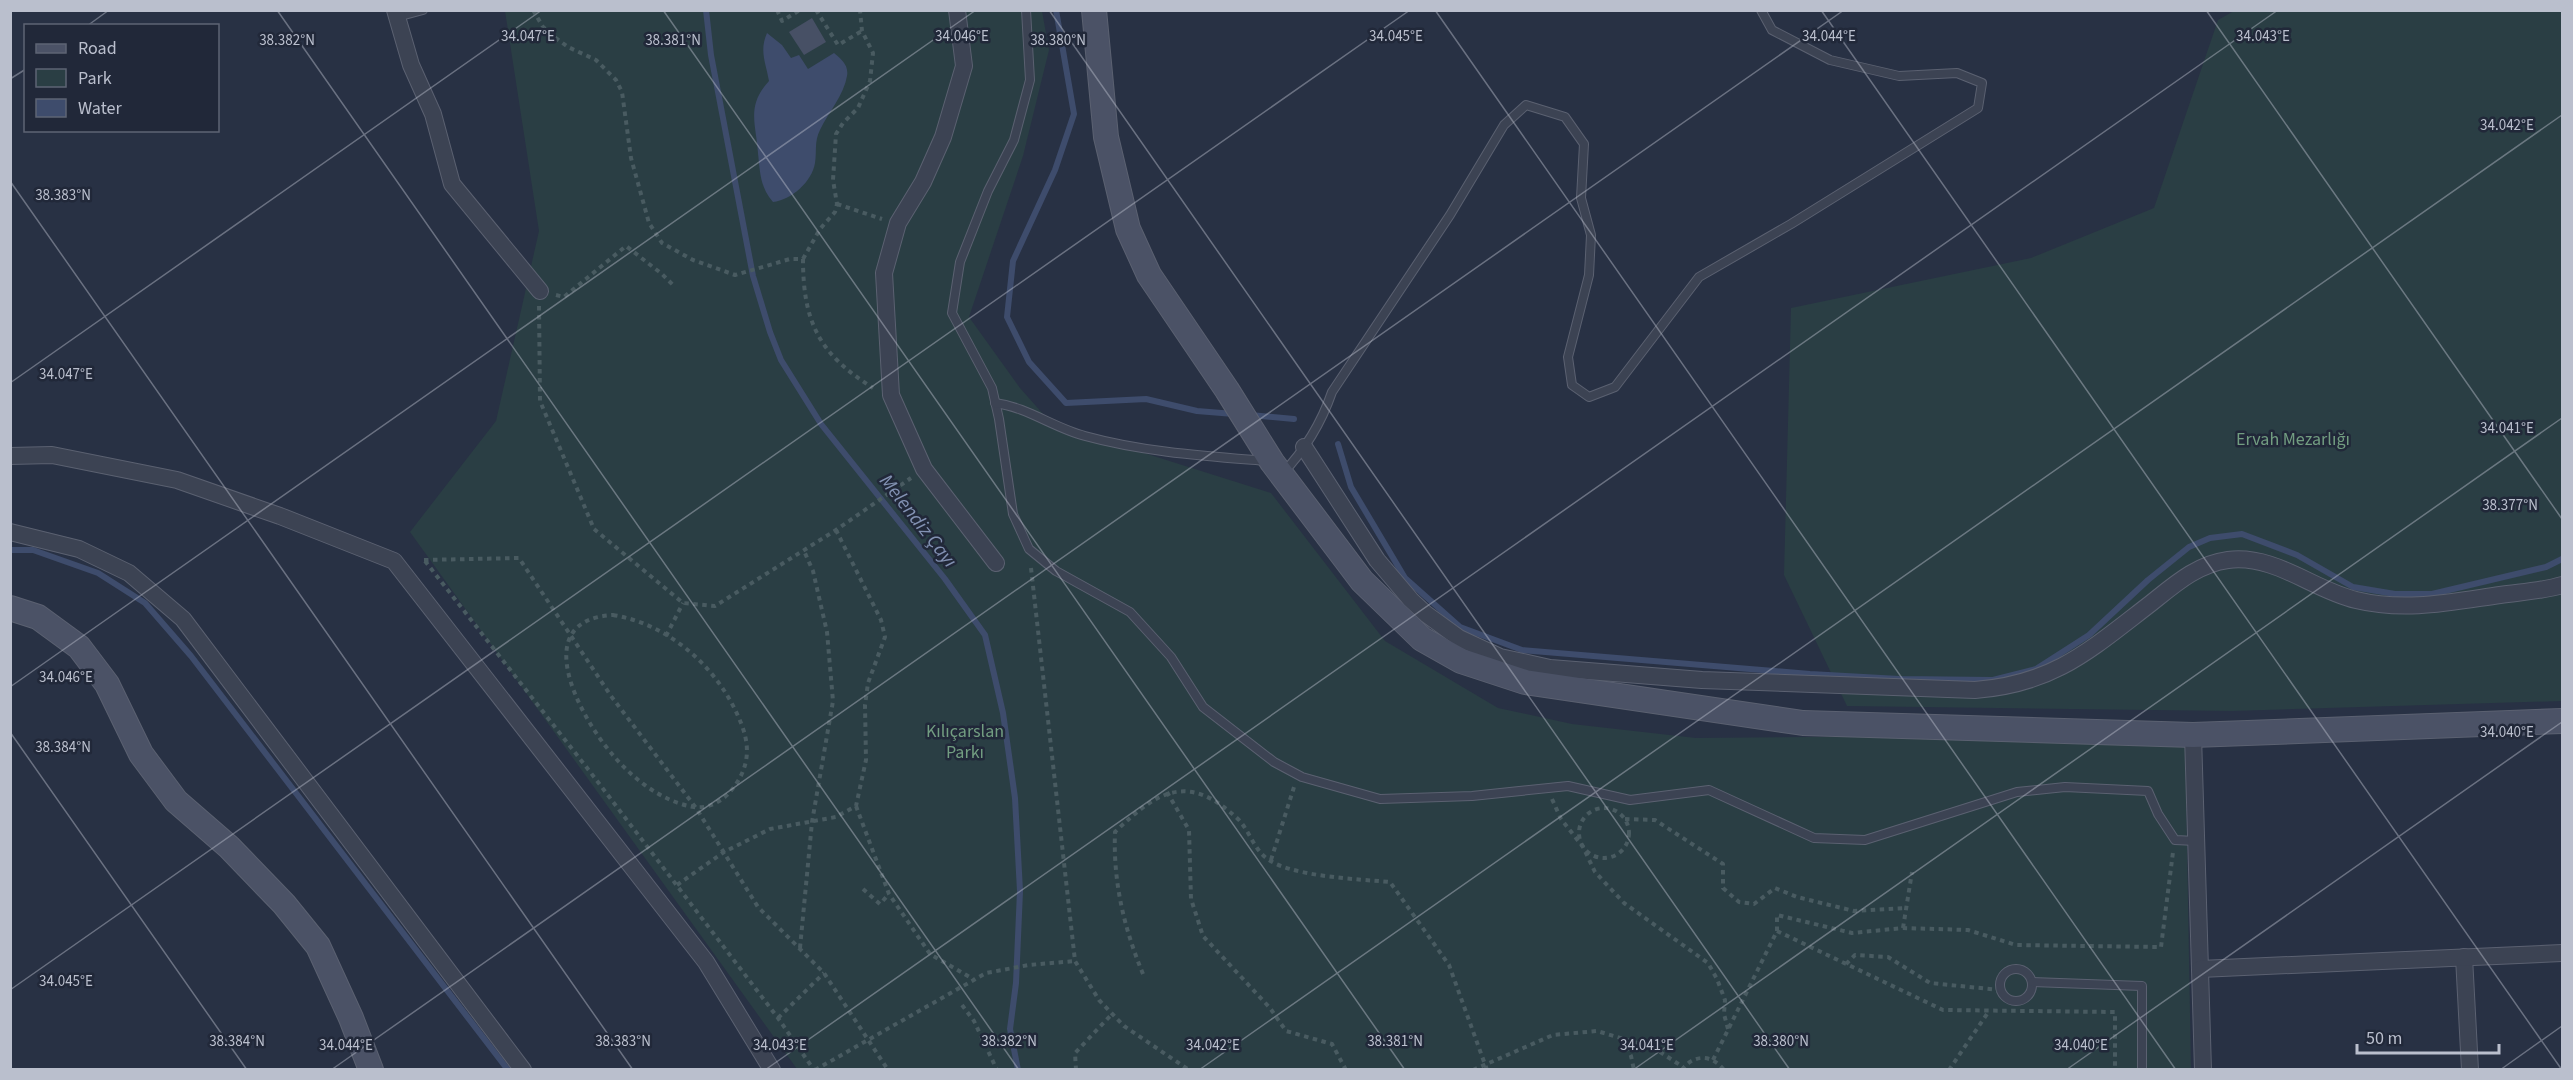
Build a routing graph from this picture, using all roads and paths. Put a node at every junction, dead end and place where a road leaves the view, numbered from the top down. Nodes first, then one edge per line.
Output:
1 (423, 10) edge
2 (533, 10) edge
3 (777, 10) edge
4 (800, 10) edge
5 (816, 10) edge
6 (860, 10) edge
7 (957, 10) edge
8 (1026, 10) edge
9 (1094, 10) edge
10 (1761, 10) edge
11 (396, 14) edge
12 (862, 31) junction
13 (837, 204) junction
14 (898, 223) junction
15 (803, 259) junction
16 (675, 287) dead end
17 (540, 291) junction
18 (891, 388) junction
19 (995, 403) junction
20 (1304, 447) junction
21 (10, 456) edge
22 (1277, 468) junction
23 (912, 478) dead end
24 (836, 530) junction
25 (10, 532) edge
26 (1029, 549) junction
27 (804, 551) junction
28 (996, 563) dead end
29 (2562, 585) edge
30 (683, 603) junction
31 (10, 608) edge
32 (666, 636) junction
33 (571, 637) junction
34 (2562, 721) edge
35 (2193, 735) junction
36 (1298, 775) junction
37 (1548, 788) junction
38 (1167, 792) junction
39 (856, 806) junction
40 (696, 808) junction
41 (1625, 819) junction
42 (812, 822) junction
43 (2175, 840) junction
44 (2196, 841) junction
45 (1583, 847) junction
46 (724, 852) junction
47 (1271, 860) junction
48 (1912, 872) dead end
49 (677, 885) junction
50 (863, 889) dead end
51 (889, 894) junction
52 (1906, 908) junction
53 (1903, 928) junction
54 (1777, 931) junction
55 (800, 948) junction
56 (2562, 953) edge
57 (2464, 957) junction
58 (1075, 961) junction
59 (1846, 964) junction
60 (2200, 969) junction
61 (824, 973) junction
62 (1143, 974) dead end
63 (974, 980) junction
64 (2032, 982) junction
65 (2000, 990) junction
66 (962, 1005) dead end
67 (1989, 1011) junction
68 (1112, 1014) junction
69 (778, 1018) junction
70 (1728, 1030) junction
71 (868, 1038) junction
72 (1622, 1038) junction
73 (1713, 1060) junction
74 (1486, 1064) junction
75 (1682, 1068) edge
76 (772, 1069) edge
77 (371, 1070) edge
78 (523, 1070) edge
79 (814, 1070) edge
80 (888, 1070) edge
81 (997, 1070) edge
82 (1076, 1070) edge
83 (1189, 1070) edge
84 (1346, 1070) edge
85 (1473, 1070) edge
86 (1487, 1070) edge
87 (1634, 1070) edge
88 (1724, 1070) edge
89 (1949, 1070) edge
90 (2115, 1070) edge
91 (2142, 1070) edge
92 (2203, 1070) edge
93 (2470, 1070) edge

1 - 11 lane
2 - 15 path
3 - 4 path
5 - 12 path
6 - 12 path
7 - 14 street
8 - 19 lane
9 - 22 main road
10 - 20 lane
11 - 17 street
12 - 13 path
13 - 14 path
13 - 15 path
14 - 18 street
15 - 18 path
16 - 17 path
17 - 30 path
18 - 28 street
19 - 22 lane
19 - 26 lane
20 - 22 lane
20 - 29 street
21 - 76 street
22 - 35 main road
23 - 24 path
24 - 27 path
24 - 39 path
25 - 78 street
26 - 36 lane
26 - 58 path
27 - 30 path
27 - 42 path
30 - 32 path
31 - 77 main road
32 - 33 path
32 - 40 path
33 - 40 path
33 - 40 path
33 - 49 path
34 - 35 main road
35 - 44 street
36 - 37 lane
36 - 47 path
37 - 43 lane
37 - 45 path
38 - 47 path
38 - 62 path
38 - 84 path
39 - 42 path
39 - 51 path
40 - 46 path
41 - 45 path
41 - 45 path
41 - 52 path
42 - 46 path
42 - 55 path
43 - 44 lane
43 - 53 path
44 - 60 street
45 - 70 path
46 - 49 path
46 - 55 path
47 - 74 path
48 - 52 path
49 - 69 path
50 - 51 path
51 - 63 path
52 - 53 path
53 - 54 path
54 - 59 path
54 - 70 path
55 - 61 path
56 - 57 street
57 - 60 street
57 - 93 street
58 - 63 path
58 - 68 path
59 - 65 path
59 - 67 path
60 - 92 street
61 - 69 path
61 - 71 path
63 - 71 path
64 - 65 lane
64 - 65 lane
64 - 91 lane
66 - 81 path
67 - 89 path
67 - 90 path
68 - 82 path
68 - 83 path
69 - 79 path
70 - 73 path
71 - 79 path
71 - 80 path
72 - 74 path
72 - 75 path
72 - 87 path
73 - 75 path
73 - 88 path
74 - 85 path
74 - 86 path

